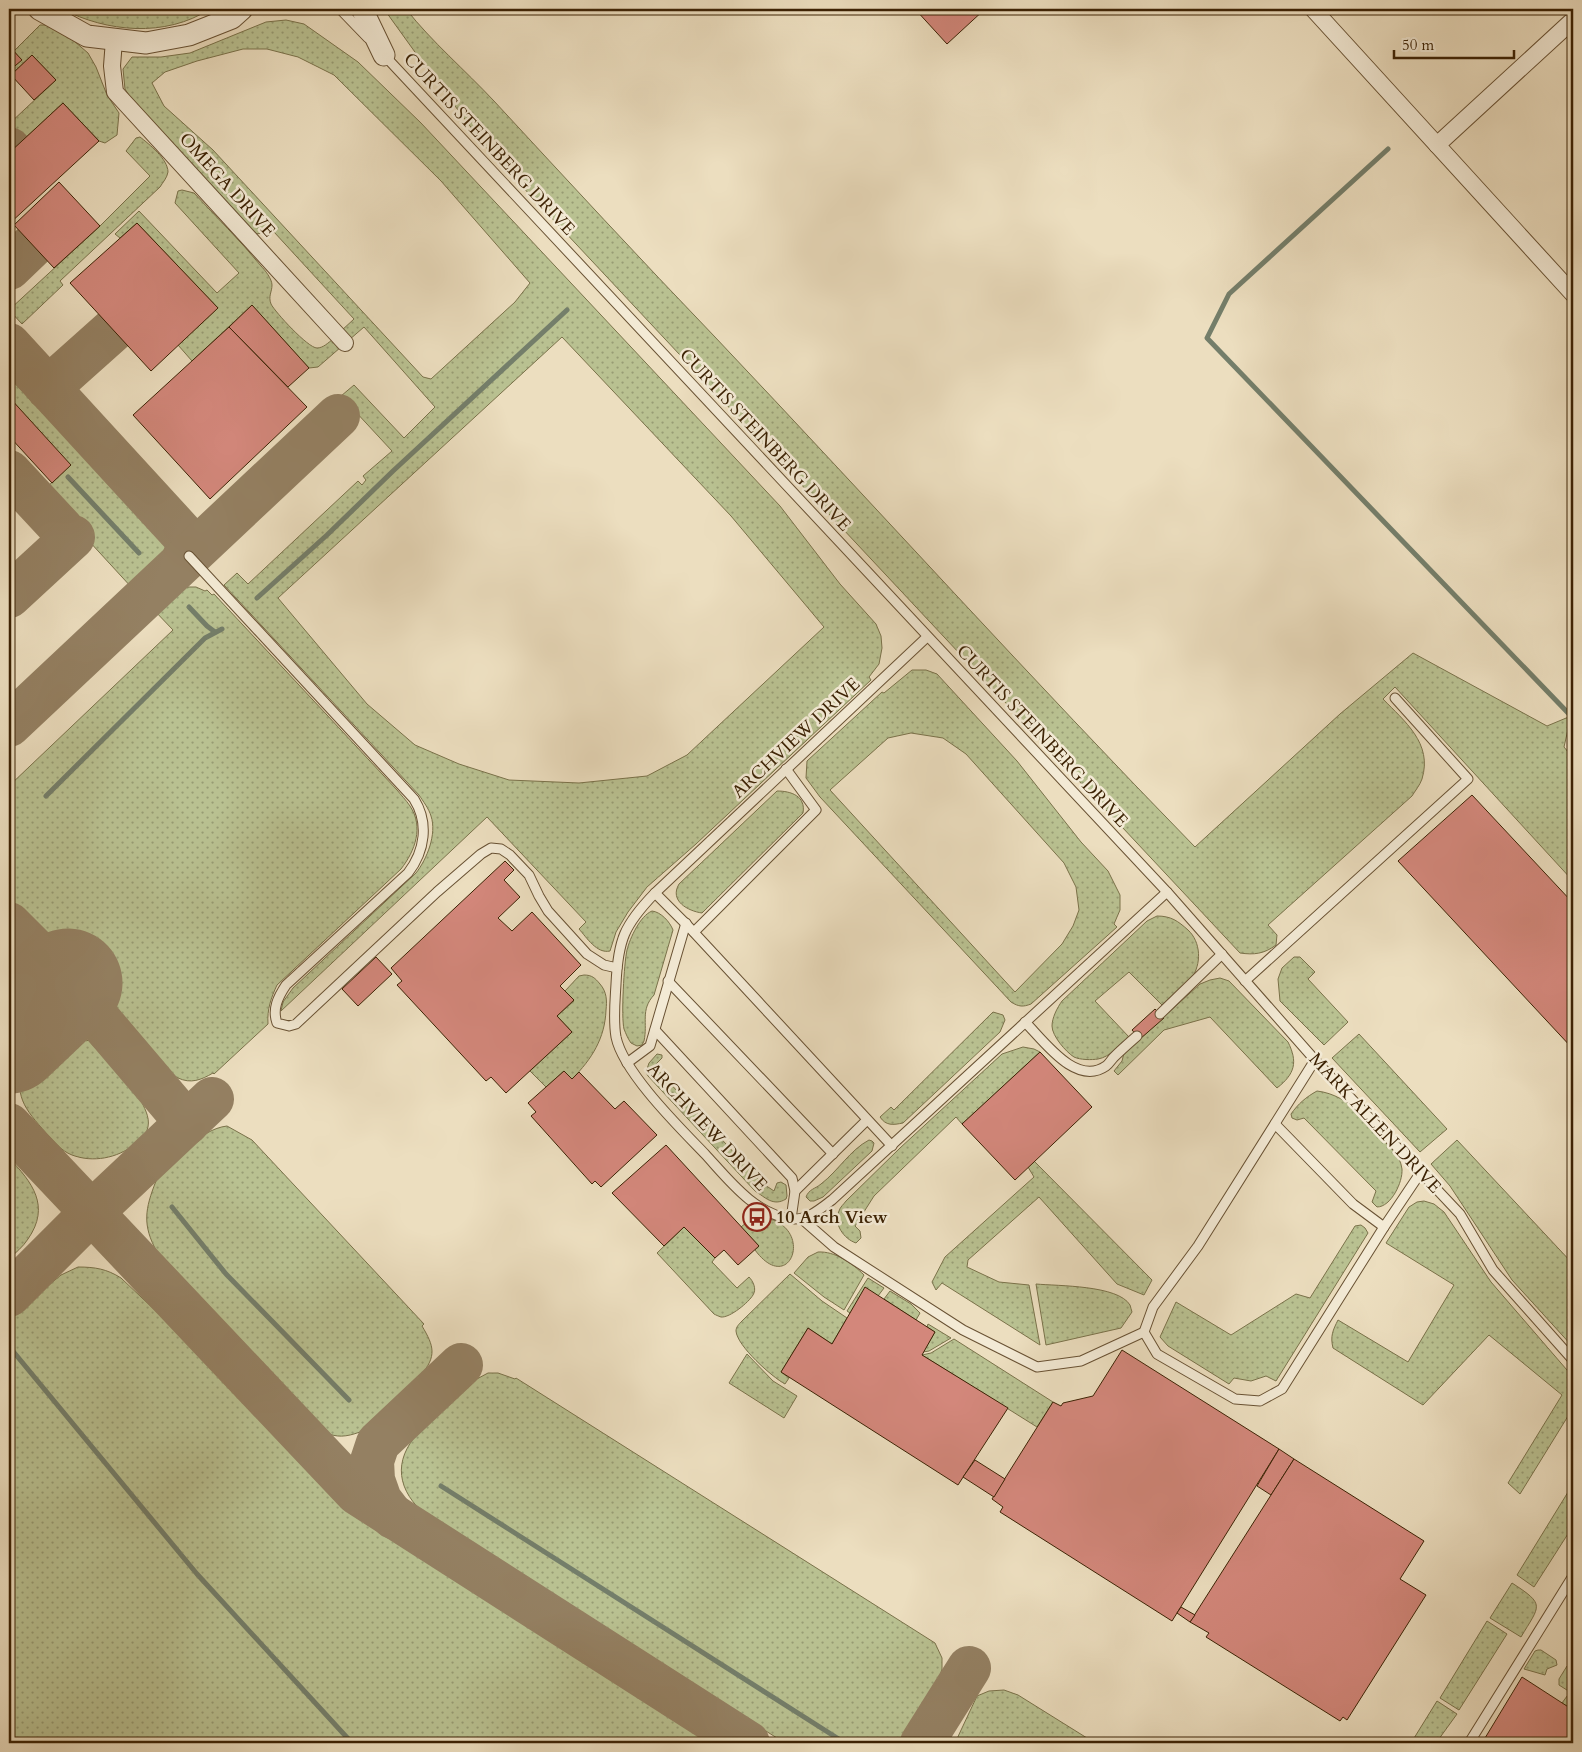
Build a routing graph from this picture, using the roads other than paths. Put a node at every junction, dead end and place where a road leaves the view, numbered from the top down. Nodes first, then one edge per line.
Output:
1 (40, 9) edge
2 (242, 9) edge
3 (340, 9) edge
4 (362, 9) edge
5 (1313, 9) edge
6 (1573, 20) edge
7 (114, 40) junction
8 (384, 55) junction
9 (1437, 145) junction
10 (1573, 294) edge
11 (345, 344) dead end
12 (189, 556) dead end
13 (927, 637) junction
14 (1395, 698) dead end
15 (786, 769) junction
16 (1167, 892) junction
17 (655, 893) junction
18 (686, 923) junction
19 (694, 932) junction
20 (1222, 954) junction
21 (616, 968) junction
22 (1245, 981) junction
23 (668, 982) junction
24 (1160, 1014) dead end
25 (1025, 1022) junction
26 (654, 1030) junction
27 (1137, 1036) dead end
28 (1315, 1060) junction
29 (627, 1063) junction
30 (867, 1120) junction
31 (1275, 1124) junction
32 (892, 1146) junction
33 (833, 1154) junction
34 (1421, 1172) junction
35 (794, 1190) junction
36 (791, 1219) junction
37 (802, 1219) junction
38 (1384, 1227) junction
39 (1144, 1332) junction
40 (1573, 1360) edge
41 (1573, 1576) edge
42 (1469, 1743) edge

1 - 7 street
2 - 7 street
3 - 8 lane, CURTIS STEINBERG DRIVE
4 - 8 street
5 - 9 street
6 - 9 street
7 - 11 street, OMEGA DRIVE
8 - 13 lane, CURTIS STEINBERG DRIVE
9 - 10 street
12 - 21 lane
13 - 15 lane, ARCHVIEW DRIVE
13 - 16 lane, CURTIS STEINBERG DRIVE
14 - 22 lane
15 - 17 lane, ARCHVIEW DRIVE
15 - 19 lane
16 - 20 lane, MARK ALLEN DRIVE
16 - 25 lane, ARCHVIEW DRIVE
17 - 18 lane
17 - 21 lane, ARCHVIEW DRIVE
18 - 19 lane
18 - 23 lane
19 - 30 lane
20 - 22 lane, MARK ALLEN DRIVE
20 - 24 lane
21 - 29 lane, ARCHVIEW DRIVE
22 - 28 lane, MARK ALLEN DRIVE
23 - 26 lane
23 - 33 lane
25 - 27 lane
25 - 32 lane, ARCHVIEW DRIVE
26 - 29 lane
26 - 35 lane
28 - 31 lane
28 - 34 lane, MARK ALLEN DRIVE
29 - 36 lane, ARCHVIEW DRIVE
30 - 32 lane
30 - 33 lane
31 - 38 lane
31 - 39 lane
32 - 37 lane, ARCHVIEW DRIVE
33 - 35 lane
34 - 38 lane
34 - 40 lane, MARK ALLEN DRIVE
35 - 36 lane
36 - 37 lane, ARCHVIEW DRIVE
37 - 39 lane
38 - 39 lane
41 - 42 lane

